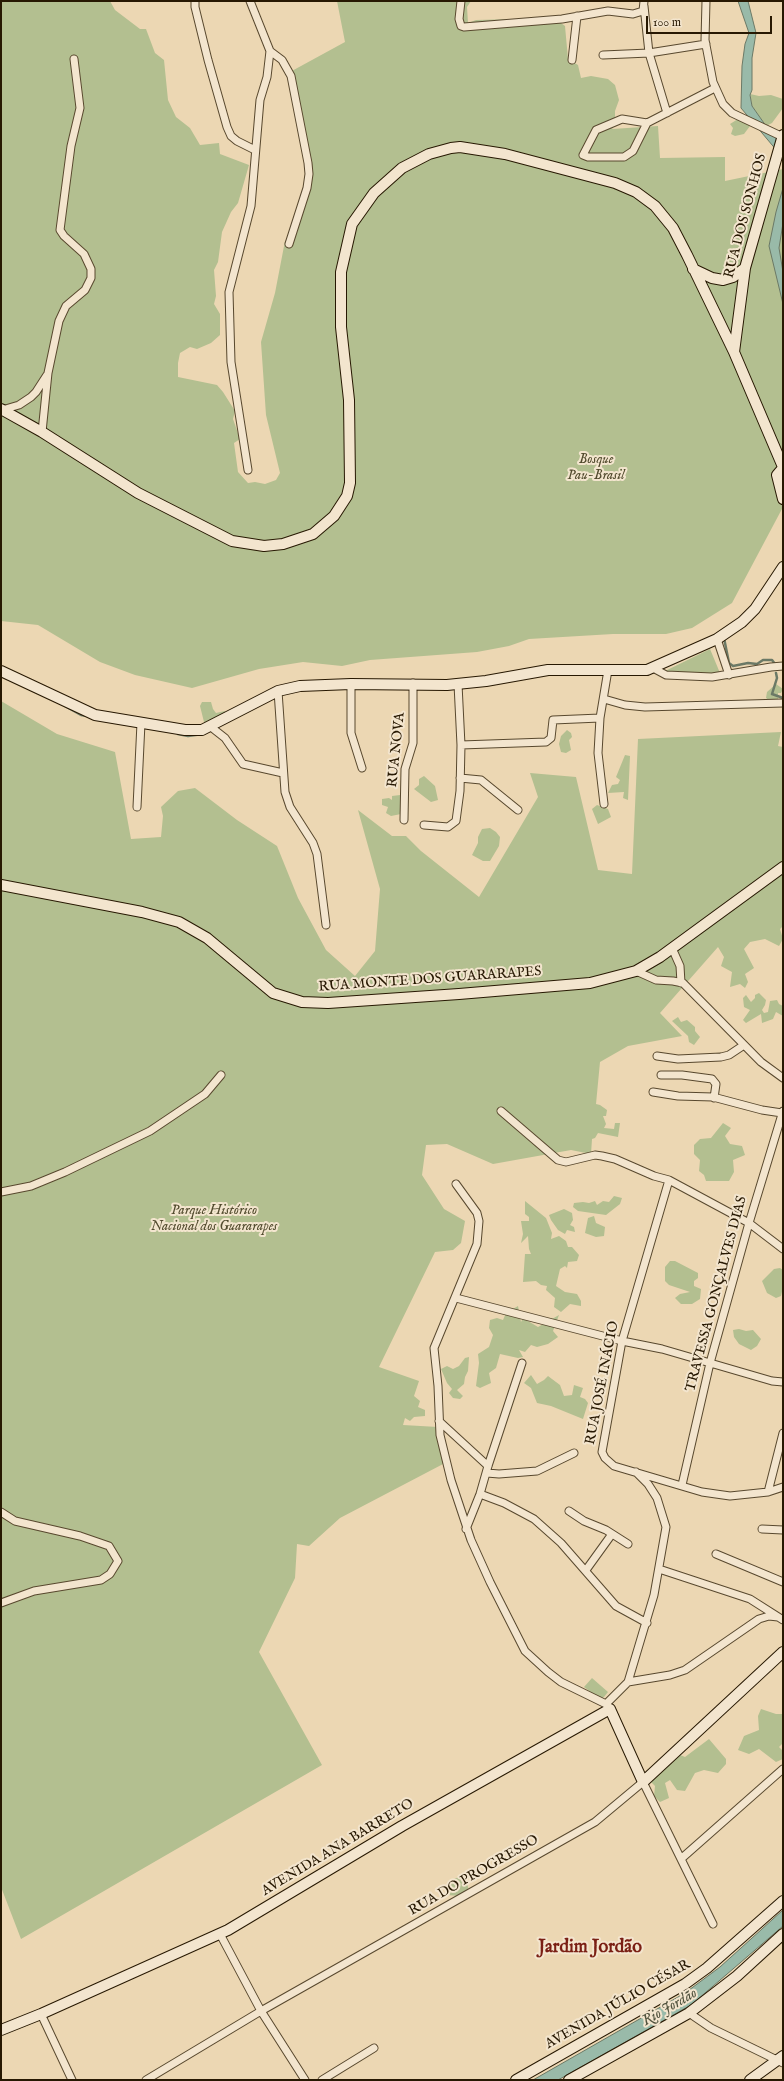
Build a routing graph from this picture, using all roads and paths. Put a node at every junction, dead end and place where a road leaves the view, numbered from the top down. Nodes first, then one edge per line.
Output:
1 (195, 1) edge
2 (250, 1) edge
3 (461, 1) edge
4 (706, 1) edge
5 (644, 4) edge
6 (577, 16) junction
7 (706, 44) junction
8 (270, 51) junction
9 (649, 53) junction
10 (603, 55) dead end
11 (74, 59) dead end
12 (572, 60) dead end
13 (715, 88) junction
14 (667, 113) junction
15 (647, 124) junction
16 (781, 137) edge
17 (255, 150) junction
18 (289, 244) dead end
19 (744, 268) junction
20 (693, 269) junction
21 (734, 352) junction
22 (48, 373) junction
23 (1, 409) edge
24 (42, 432) junction
25 (783, 468) edge
26 (248, 470) dead end
27 (783, 499) edge
28 (783, 568) edge
29 (718, 642) junction
30 (783, 666) edge
31 (653, 668) junction
32 (608, 670) junction
33 (1, 671) edge
34 (729, 675) junction
35 (413, 683) junction
36 (351, 684) junction
37 (458, 684) junction
38 (278, 691) junction
39 (604, 699) junction
40 (783, 703) edge
41 (600, 718) junction
42 (142, 723) junction
43 (211, 727) junction
44 (461, 745) junction
45 (362, 768) dead end
46 (283, 773) junction
47 (460, 778) junction
48 (604, 804) dead end
49 (137, 807) dead end
50 (518, 810) dead end
51 (404, 820) dead end
52 (424, 825) dead end
53 (782, 869) edge
54 (1, 885) edge
55 (326, 925) dead end
56 (672, 948) junction
57 (636, 971) junction
58 (682, 983) junction
59 (744, 1045) junction
60 (657, 1056) dead end
61 (221, 1075) dead end
62 (661, 1075) dead end
63 (783, 1078) edge
64 (653, 1092) dead end
65 (714, 1098) junction
66 (501, 1111) dead end
67 (782, 1115) edge
68 (669, 1180) junction
69 (456, 1184) dead end
70 (1, 1192) edge
71 (749, 1223) junction
72 (783, 1249) edge
73 (456, 1298) junction
74 (622, 1341) junction
75 (522, 1362) dead end
76 (710, 1363) junction
77 (783, 1382) edge
78 (439, 1422) junction
79 (783, 1433) edge
80 (574, 1453) dead end
81 (487, 1470) junction
82 (635, 1472) junction
83 (682, 1485) junction
84 (783, 1487) edge
85 (768, 1492) junction
86 (480, 1494) junction
87 (569, 1511) dead end
88 (1, 1512) edge
89 (466, 1529) junction
90 (762, 1529) dead end
91 (783, 1530) edge
92 (612, 1534) junction
93 (628, 1544) dead end
94 (716, 1554) dead end
95 (658, 1569) junction
96 (586, 1570) junction
97 (783, 1582) edge
98 (1, 1602) edge
99 (781, 1618) edge
100 (647, 1623) junction
101 (783, 1652) edge
102 (628, 1682) junction
103 (608, 1707) junction
104 (783, 1769) edge
105 (643, 1782) junction
106 (682, 1858) junction
107 (783, 1900) edge
108 (713, 1924) dead end
109 (220, 1934) junction
110 (783, 1934) edge
111 (261, 2011) junction
112 (689, 2013) junction
113 (41, 2014) junction
114 (1, 2030) edge
115 (374, 2048) dead end
116 (781, 2060) edge
117 (72, 2080) edge
118 (146, 2080) edge
119 (305, 2080) edge
120 (322, 2080) edge
121 (516, 2080) edge
122 (569, 2080) edge
123 (750, 2080) edge

1 - 17 street
2 - 8 street
3 - 6 street
4 - 7 street
5 - 6 street
5 - 9 street
6 - 12 street
7 - 9 street
7 - 13 street
8 - 17 street
8 - 18 street
9 - 10 street
9 - 14 street
11 - 22 street
13 - 14 street
13 - 16 street
14 - 15 street
15 - 15 street
16 - 19 main road, RUA DOS SONHOS
17 - 26 street
19 - 20 main road
19 - 21 main road, RUA DOS SONHOS
20 - 21 main road
20 - 24 main road
21 - 25 main road
22 - 23 street
22 - 24 street
23 - 24 main road
25 - 27 main road
28 - 29 main road
29 - 31 main road
29 - 34 street
30 - 34 street
31 - 32 main road
31 - 34 street
32 - 37 main road
32 - 39 street
33 - 42 main road
35 - 36 main road
35 - 37 main road
35 - 51 street, RUA NOVA
36 - 38 main road
36 - 45 street
37 - 44 street
38 - 43 main road
38 - 46 street
39 - 40 street
39 - 41 street
41 - 44 street
41 - 48 street
42 - 43 main road
42 - 49 street
43 - 46 street
44 - 47 street
46 - 55 street
47 - 50 street
47 - 52 street
53 - 56 main road, RUA MONTE DOS GUARARAPES
54 - 57 main road, RUA MONTE DOS GUARARAPES
56 - 57 main road, RUA MONTE DOS GUARARAPES
56 - 58 street
57 - 58 street
58 - 59 street
59 - 60 street
59 - 63 street
61 - 70 street
62 - 65 street
64 - 65 street
65 - 67 street
66 - 68 street
67 - 71 street, TRAVESSA GONÇALVES DIAS
68 - 71 street
68 - 74 street, RUA JOSÉ INÁCIO
69 - 73 street
71 - 72 street
71 - 76 street, TRAVESSA GONÇALVES DIAS
73 - 74 street
73 - 78 street
74 - 76 street
74 - 82 street, RUA JOSÉ INÁCIO
75 - 81 street
76 - 77 street
76 - 83 street, TRAVESSA GONÇALVES DIAS
78 - 81 street
78 - 89 street
79 - 85 street
80 - 81 street
81 - 86 street
82 - 83 street
82 - 95 street, RUA JOSÉ INÁCIO
83 - 85 street
84 - 85 street
86 - 89 street
86 - 96 street
87 - 92 street
88 - 98 street
89 - 103 street
90 - 91 street
92 - 93 street
92 - 96 street
94 - 97 street
95 - 99 street
95 - 100 street, RUA JOSÉ INÁCIO
96 - 100 street
99 - 102 street
100 - 102 street, RUA JOSÉ INÁCIO
101 - 105 main road, RUA DO PROGRESSO
102 - 103 street
103 - 105 main road
103 - 109 main road, AVENIDA ANA BARRETO
104 - 106 street
105 - 106 street
105 - 111 street, RUA DO PROGRESSO
106 - 108 street
107 - 121 main road, AVENIDA JÚLIO CÉSAR
109 - 111 street
109 - 113 main road, AVENIDA ANA BARRETO
110 - 112 main road
111 - 118 street, RUA DO PROGRESSO
111 - 119 street
112 - 116 street
112 - 122 main road
113 - 114 main road, AVENIDA ANA BARRETO
113 - 117 street
115 - 120 street
116 - 123 main road

